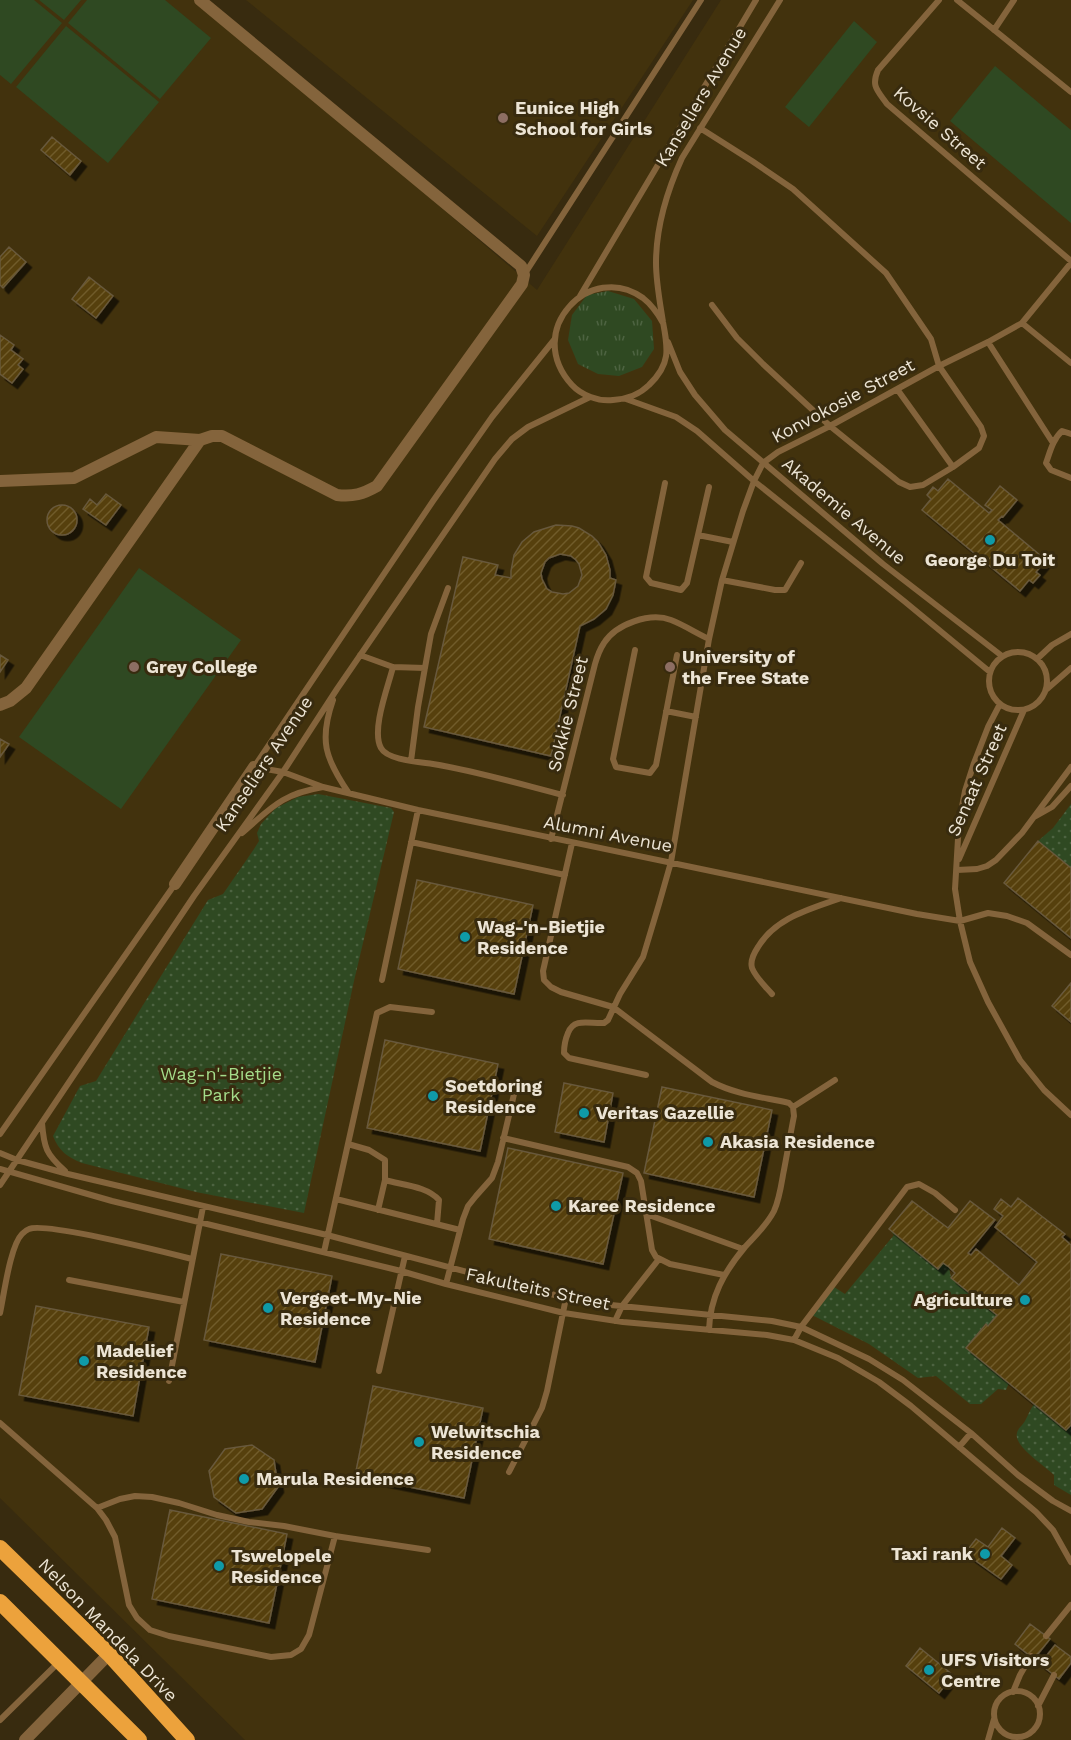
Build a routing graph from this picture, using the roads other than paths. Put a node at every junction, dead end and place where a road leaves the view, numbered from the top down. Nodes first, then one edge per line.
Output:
1 (200, 0) edge
2 (701, 0) edge
3 (756, 0) edge
4 (780, 0) edge
5 (939, 0) edge
6 (957, 0) edge
7 (1014, 0) edge
8 (994, 30) junction
9 (1071, 92) edge
10 (700, 128) junction
11 (1071, 262) edge
12 (524, 275) junction
13 (580, 297) junction
14 (712, 305) dead end
15 (663, 323) junction
16 (1022, 323) junction
17 (554, 340) junction
18 (667, 342) junction
19 (988, 342) junction
20 (1071, 363) edge
21 (939, 366) junction
22 (897, 389) junction
23 (590, 397) junction
24 (626, 399) junction
25 (830, 426) junction
26 (1071, 434) edge
27 (200, 440) junction
28 (1053, 444) junction
29 (763, 463) junction
30 (952, 467) junction
31 (1071, 478) edge
32 (0, 481) edge
33 (754, 481) junction
34 (665, 483) dead end
35 (709, 487) dead end
36 (698, 535) junction
37 (733, 542) junction
38 (801, 563) dead end
39 (722, 580) junction
40 (448, 588) dead end
41 (1071, 634) edge
42 (709, 639) junction
43 (635, 650) dead end
44 (677, 655) dead end
45 (360, 656) junction
46 (1002, 656) junction
47 (1037, 659) junction
48 (393, 667) junction
49 (424, 668) junction
50 (1071, 668) edge
51 (990, 672) junction
52 (337, 688) junction
53 (1046, 690) junction
54 (1000, 704) junction
55 (0, 705) edge
56 (1024, 710) junction
57 (666, 711) junction
58 (696, 717) junction
59 (411, 761) junction
60 (254, 767) junction
61 (1071, 767) edge
62 (283, 772) junction
63 (1071, 786) edge
64 (323, 787) junction
65 (348, 792) junction
66 (563, 795) junction
67 (418, 810) junction
68 (1033, 817) junction
69 (551, 838) junction
70 (233, 841) junction
71 (411, 842) junction
72 (572, 843) junction
73 (671, 862) junction
74 (957, 866) junction
75 (565, 875) junction
76 (175, 884) joint
77 (842, 898) junction
78 (960, 921) junction
79 (1071, 955) edge
80 (382, 980) dead end
81 (772, 994) dead end
82 (613, 1007) junction
83 (432, 1012) dead end
84 (646, 1075) dead end
85 (836, 1080) dead end
86 (515, 1090) dead end
87 (793, 1107) junction
88 (1071, 1115) edge
89 (42, 1123) junction
90 (0, 1134) edge
91 (503, 1138) junction
92 (348, 1144) junction
93 (0, 1153) edge
94 (17, 1160) junction
95 (0, 1169) edge
96 (9, 1172) junction
97 (68, 1174) junction
98 (385, 1180) junction
99 (0, 1185) edge
100 (336, 1199) junction
101 (203, 1207) junction
102 (378, 1210) junction
103 (955, 1210) dead end
104 (646, 1214) junction
105 (200, 1221) junction
106 (437, 1224) junction
107 (460, 1230) junction
108 (327, 1235) junction
109 (743, 1249) junction
110 (324, 1252) junction
111 (405, 1256) junction
112 (192, 1259) junction
113 (659, 1259) junction
114 (450, 1268) junction
115 (401, 1271) junction
116 (724, 1275) junction
117 (69, 1280) dead end
118 (446, 1284) junction
119 (566, 1298) junction
120 (184, 1302) junction
121 (622, 1306) junction
122 (0, 1313) edge
123 (564, 1313) junction
124 (710, 1314) junction
125 (615, 1321) junction
126 (801, 1327) junction
127 (709, 1330) junction
128 (794, 1340) junction
129 (379, 1371) dead end
130 (169, 1381) dead end
131 (0, 1423) edge
132 (970, 1433) junction
133 (959, 1447) junction
134 (509, 1472) dead end
135 (97, 1508) junction
136 (1071, 1511) edge
137 (335, 1536) junction
138 (0, 1548) edge
139 (428, 1550) dead end
140 (1071, 1562) edge
141 (0, 1602) edge
142 (1071, 1605) edge
143 (1046, 1635) dead end
144 (109, 1654) junction
145 (1030, 1656) dead end
146 (60, 1661) junction
147 (1054, 1675) dead end
148 (81, 1681) junction
149 (1013, 1692) junction
150 (1038, 1706) junction
151 (994, 1719) junction
152 (0, 1720) edge
153 (1018, 1738) edge
154 (25, 1740) edge
155 (139, 1740) edge
156 (187, 1740) edge
157 (988, 1740) edge

1 - 12 street
2 - 12 lane
3 - 13 lane, Kanseliers Avenue
4 - 10 lane, Kanseliers Avenue
5 - 11 lane, Kovsie Street
6 - 8 lane
7 - 8 lane
8 - 9 lane
10 - 15 lane, Kanseliers Avenue
10 - 21 lane
11 - 16 lane, Konvokosie Street
12 - 27 street
13 - 15 lane, Kanseliers Avenue
13 - 17 lane, Kanseliers Avenue
14 - 25 lane
15 - 18 lane, Kanseliers Avenue
16 - 19 lane, Konvokosie Street
16 - 20 lane
17 - 23 lane
17 - 60 lane, Kanseliers Avenue
18 - 24 lane, Kanseliers Avenue
18 - 29 lane, Akademie Avenue
19 - 21 lane, Konvokosie Street
19 - 28 lane
21 - 22 lane, Konvokosie Street
21 - 30 lane
22 - 25 lane, Konvokosie Street
22 - 30 lane
23 - 24 lane
23 - 45 lane, Kanseliers Avenue
24 - 33 lane, Akademie Avenue
25 - 29 lane, Konvokosie Street
25 - 30 lane
26 - 28 lane
27 - 32 street
27 - 55 street
28 - 31 lane
29 - 33 lane, Konvokosie Street
29 - 46 lane, Akademie Avenue
33 - 37 lane, Konvokosie Street
33 - 51 lane, Akademie Avenue
34 - 36 lane
35 - 36 lane
36 - 37 lane
37 - 39 lane, Konvokosie Street
38 - 39 lane
39 - 42 lane, Konvokosie Street
40 - 49 lane
41 - 47 lane
42 - 58 lane, Konvokosie Street
42 - 66 lane, Sokkie Street
43 - 57 lane
44 - 57 lane
45 - 48 lane
45 - 52 lane, Kanseliers Avenue
46 - 47 lane
46 - 51 lane
47 - 53 lane
48 - 49 lane
48 - 59 lane
49 - 59 lane
50 - 53 lane, Senaat Street
51 - 54 lane, Senaat Street
52 - 62 lane, Kanseliers Avenue
52 - 65 lane
53 - 56 lane, Senaat Street
54 - 56 lane, Senaat Street
54 - 74 lane, Senaat Street
56 - 74 lane, Senaat Street
57 - 58 lane
58 - 73 lane, Konvokosie Street
59 - 66 lane
60 - 62 lane, Alumni Avenue
60 - 76 street, Kanseliers Avenue
61 - 68 lane
62 - 64 lane, Alumni Avenue
62 - 70 lane, Kanseliers Avenue
63 - 68 lane
64 - 65 lane, Alumni Avenue
64 - 70 lane
65 - 67 lane, Alumni Avenue
66 - 69 lane, Sokkie Street
67 - 69 lane, Alumni Avenue
67 - 71 lane
68 - 74 lane
69 - 72 lane, Alumni Avenue
70 - 89 lane, Kanseliers Avenue
71 - 75 lane
71 - 80 lane
72 - 73 lane, Alumni Avenue
72 - 75 lane
73 - 77 lane, Alumni Avenue
73 - 82 lane, Konvokosie Street
74 - 78 lane, Senaat Street
75 - 82 lane
76 - 90 lane, Kanseliers Avenue
77 - 78 lane, Alumni Avenue
77 - 81 lane
78 - 79 lane
78 - 88 lane, Senaat Street
82 - 84 lane
82 - 87 lane
83 - 92 lane
85 - 87 lane
86 - 91 lane
87 - 109 lane
89 - 94 lane, Kanseliers Avenue
89 - 97 lane
91 - 104 lane
91 - 107 lane
92 - 98 lane
92 - 100 lane
93 - 94 lane, Fakulteits Street
94 - 96 lane, Kanseliers Avenue
94 - 97 lane, Fakulteits Street
95 - 96 lane, Fakulteits Street
96 - 99 lane, Kanseliers Avenue
96 - 105 lane, Fakulteits Street
97 - 101 lane, Fakulteits Street
98 - 102 lane
98 - 106 lane
100 - 102 lane
100 - 108 lane
101 - 105 lane
101 - 108 lane, Fakulteits Street
102 - 106 lane
103 - 126 lane
104 - 109 lane
104 - 113 lane
105 - 110 lane, Fakulteits Street
105 - 112 lane
106 - 107 lane
107 - 114 lane
108 - 110 lane
108 - 111 lane, Fakulteits Street
109 - 116 lane
110 - 115 lane, Fakulteits Street
111 - 114 lane, Fakulteits Street
111 - 115 lane
112 - 120 lane
112 - 122 lane
113 - 116 lane
113 - 121 lane
114 - 118 lane
114 - 119 lane, Fakulteits Street
115 - 118 lane, Fakulteits Street
115 - 129 lane
116 - 124 lane
117 - 120 lane
118 - 123 lane, Fakulteits Street
119 - 121 lane, Fakulteits Street
119 - 123 lane
120 - 130 lane
121 - 124 lane, Fakulteits Street
121 - 125 lane
123 - 125 lane, Fakulteits Street
123 - 134 lane
124 - 126 lane, Fakulteits Street
124 - 127 lane
125 - 127 lane, Fakulteits Street
126 - 128 lane
126 - 132 lane, Fakulteits Street
127 - 128 lane, Fakulteits Street
128 - 133 lane, Fakulteits Street
131 - 135 lane
132 - 133 lane
132 - 136 lane, Fakulteits Street
133 - 140 lane, Fakulteits Street
135 - 137 lane
135 - 137 lane
137 - 139 lane
138 - 144 highway, Nelson Mandela Drive
141 - 146 highway
142 - 143 lane
144 - 148 street
144 - 156 highway, Nelson Mandela Drive
145 - 149 lane
146 - 148 highway
146 - 152 lane
147 - 150 lane
148 - 154 street
148 - 155 highway
149 - 150 lane
149 - 151 lane
150 - 153 lane
151 - 153 lane
151 - 157 lane

